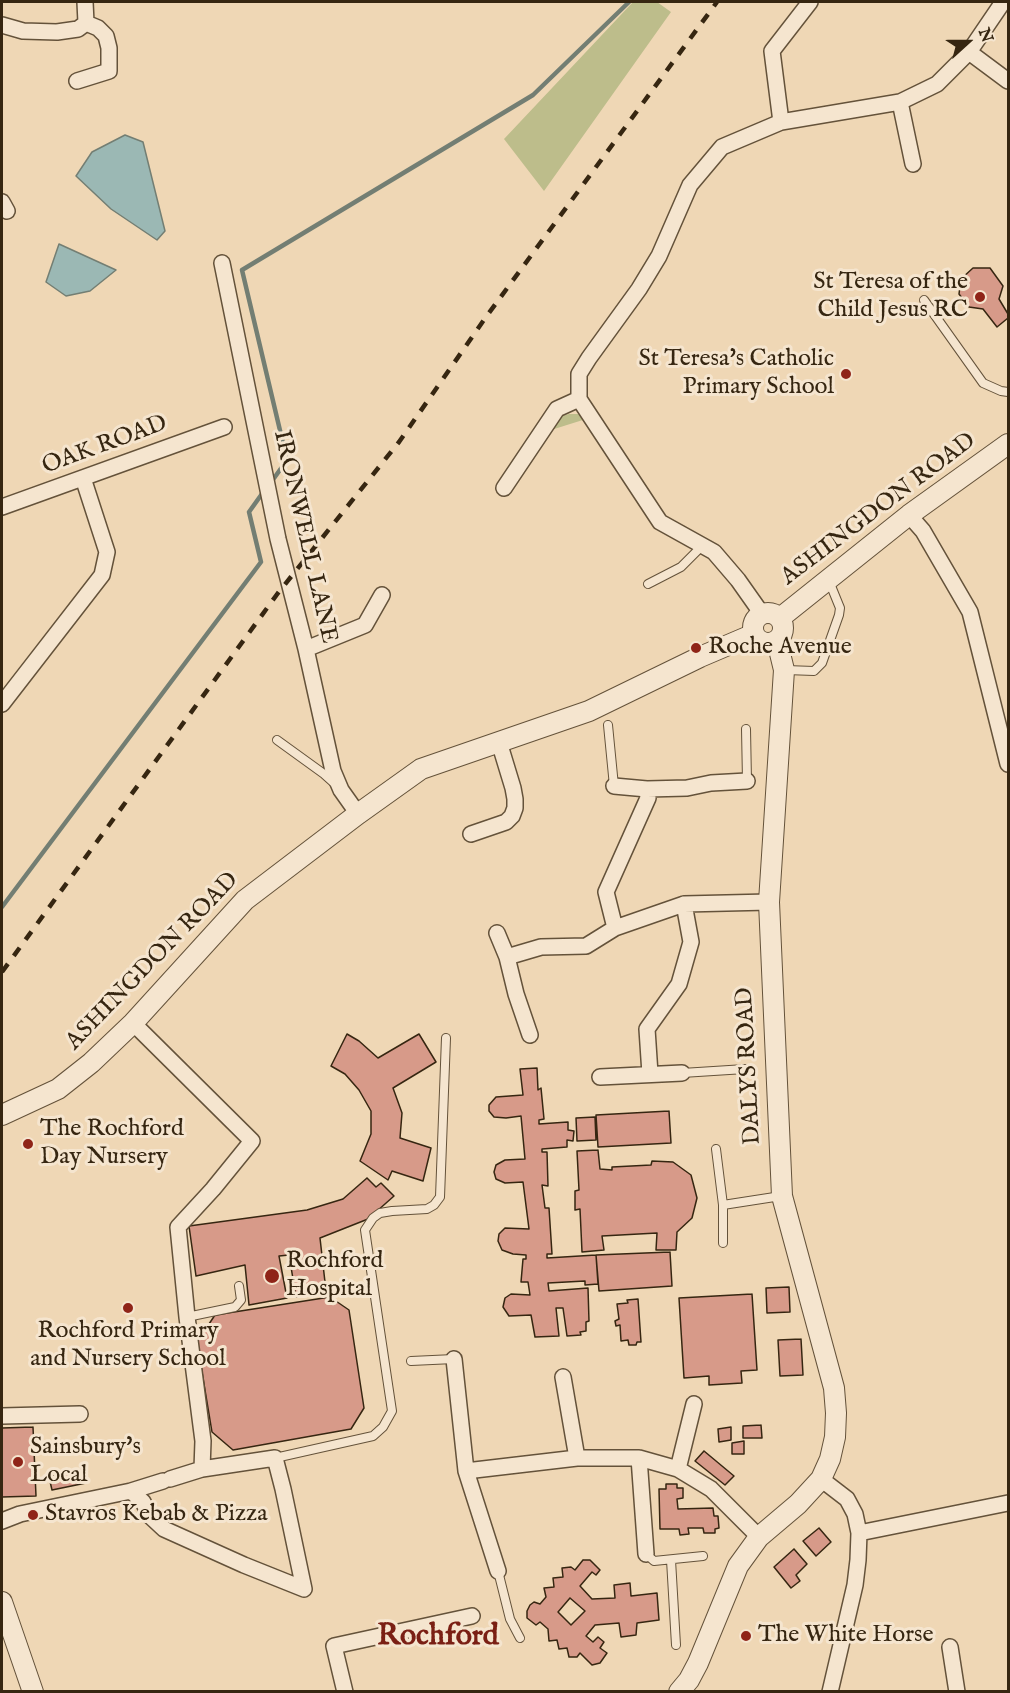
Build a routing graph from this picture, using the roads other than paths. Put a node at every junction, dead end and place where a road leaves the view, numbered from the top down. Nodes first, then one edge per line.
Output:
1 (85, 2) edge
2 (810, 2) edge
3 (1002, 2) edge
4 (86, 23) junction
5 (2, 26) edge
6 (969, 52) junction
7 (77, 81) dead end
8 (1008, 81) edge
9 (900, 102) junction
10 (780, 122) junction
11 (913, 164) dead end
12 (222, 263) dead end
13 (924, 300) dead end
14 (1008, 392) edge
15 (579, 399) junction
16 (224, 427) dead end
17 (1008, 444) edge
18 (83, 478) junction
19 (504, 488) dead end
20 (2, 507) edge
21 (909, 515) junction
22 (702, 546) junction
23 (828, 580) junction
24 (648, 584) dead end
25 (382, 595) dead end
26 (771, 616) junction
27 (754, 634) junction
28 (777, 641) junction
29 (306, 649) junction
30 (784, 670) junction
31 (2, 704) edge
32 (608, 725) dead end
33 (746, 729) dead end
34 (277, 740) dead end
35 (499, 742) junction
36 (1008, 764) edge
37 (747, 781) joint
38 (614, 786) joint
39 (647, 789) junction
40 (341, 790) junction
41 (358, 814) junction
42 (471, 834) dead end
43 (769, 902) junction
44 (684, 904) junction
45 (615, 928) junction
46 (497, 933) dead end
47 (507, 957) junction
48 (133, 1023) junction
49 (530, 1035) dead end
50 (446, 1038) dead end
51 (745, 1069) dead end
52 (682, 1073) joint
53 (650, 1074) junction
54 (600, 1077) dead end
55 (2, 1115) edge
56 (716, 1149) dead end
57 (782, 1196) junction
58 (723, 1205) junction
59 (723, 1243) dead end
60 (239, 1286) dead end
61 (187, 1317) junction
62 (454, 1359) joint
63 (411, 1361) dead end
64 (563, 1377) dead end
65 (694, 1404) dead end
66 (80, 1414) dead end
67 (2, 1416) edge
68 (274, 1458) junction
69 (577, 1458) junction
70 (639, 1458) junction
71 (202, 1469) junction
72 (678, 1469) junction
73 (466, 1471) junction
74 (820, 1479) junction
75 (130, 1491) junction
76 (1008, 1503) edge
77 (2, 1521) edge
78 (859, 1533) junction
79 (759, 1537) junction
80 (646, 1554) joint
81 (703, 1556) dead end
82 (671, 1560) junction
83 (498, 1571) joint
84 (2, 1602) edge
85 (472, 1616) dead end
86 (520, 1638) dead end
87 (676, 1645) dead end
88 (950, 1647) dead end
89 (33, 1692) edge
90 (345, 1692) edge
91 (679, 1692) edge
92 (830, 1692) edge
93 (957, 1692) edge

1 - 4 street
2 - 10 street
3 - 6 street
4 - 5 street
4 - 7 street
6 - 8 street
6 - 9 street
9 - 10 street
9 - 11 street
10 - 15 street
12 - 29 street, IRONWELL LANE
13 - 14 lane
15 - 19 street
15 - 22 street
16 - 18 street, OAK ROAD
17 - 21 street, ASHINGDON ROAD
18 - 20 street, OAK ROAD
18 - 31 street
21 - 23 street, ASHINGDON ROAD
21 - 36 street
22 - 24 lane
22 - 26 street
23 - 26 street, ASHINGDON ROAD
23 - 30 lane
25 - 29 street
26 - 27 street, ASHINGDON ROAD
26 - 28 street, ASHINGDON ROAD
27 - 28 street
27 - 35 street, ASHINGDON ROAD
28 - 30 street, DALYS ROAD
29 - 40 street, IRONWELL LANE
30 - 43 street, DALYS ROAD
32 - 38 lane
33 - 37 lane
34 - 40 lane
35 - 41 street, ASHINGDON ROAD
35 - 42 street
37 - 39 street
38 - 39 street
39 - 45 street
40 - 41 street, IRONWELL LANE
41 - 48 street, ASHINGDON ROAD
43 - 44 street
43 - 57 street, DALYS ROAD
44 - 45 street
44 - 53 street
45 - 47 street
46 - 47 street
47 - 49 street
48 - 55 street, ASHINGDON ROAD
48 - 61 street
50 - 68 lane
51 - 52 lane
52 - 53 street
53 - 54 street
56 - 58 lane
57 - 58 lane
57 - 74 street, DALYS ROAD
58 - 59 lane
60 - 61 lane
61 - 71 street
62 - 63 lane
62 - 73 street
64 - 69 street
65 - 72 street
66 - 67 street
68 - 71 street
68 - 75 street
69 - 70 street
69 - 73 street
70 - 72 street
70 - 80 street
71 - 75 street
72 - 79 street
73 - 83 street
74 - 78 street
74 - 79 street, DALYS ROAD
75 - 77 street
76 - 78 street
78 - 92 street
79 - 91 street, DALYS ROAD
80 - 82 lane
81 - 82 lane
82 - 87 lane
83 - 86 lane
84 - 89 street
85 - 90 street
88 - 93 street

